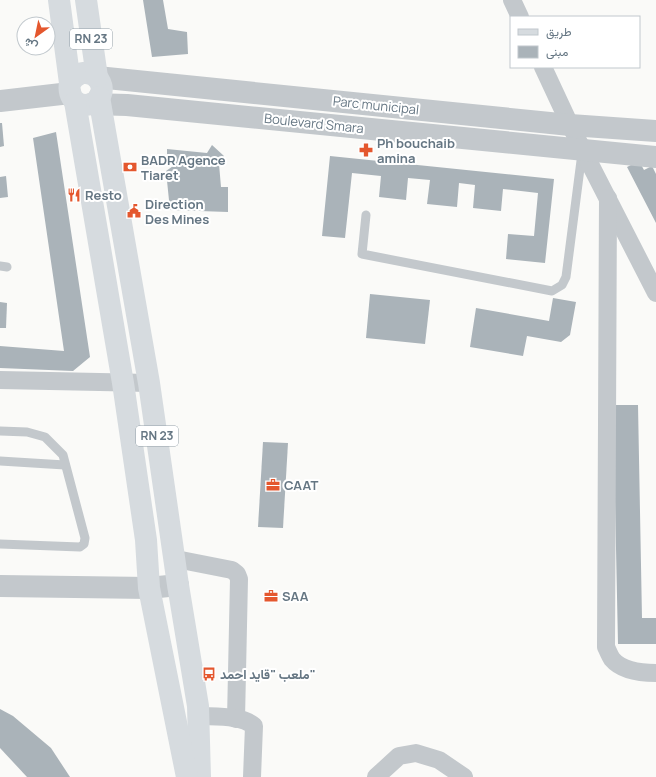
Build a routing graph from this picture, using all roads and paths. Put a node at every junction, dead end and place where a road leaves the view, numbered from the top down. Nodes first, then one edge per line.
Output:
1 (59, 0) edge
2 (86, 0) edge
3 (512, 0) edge
4 (520, 16) edge
5 (543, 68) edge
6 (86, 94) junction
7 (0, 101) edge
8 (570, 125) junction
9 (656, 131) edge
10 (583, 149) junction
11 (656, 156) edge
12 (608, 198) junction
13 (366, 215) dead end
14 (656, 293) edge
15 (0, 380) edge
16 (123, 383) junction
17 (149, 383) junction
18 (0, 431) edge
19 (0, 461) edge
20 (65, 465) junction
21 (0, 544) edge
22 (176, 559) junction
23 (178, 585) junction
24 (0, 586) edge
25 (150, 588) junction
26 (656, 673) edge
27 (199, 716) junction
28 (236, 719) junction
29 (187, 777) edge
30 (200, 777) edge
31 (252, 777) edge
32 (376, 777) edge
33 (464, 777) edge

1 - 6 main road, RN 23
2 - 6 main road, RN 23
3 - 4 street
5 - 8 street
6 - 7 street
6 - 8 street, Parc municipal
6 - 10 street, Boulevard Smara
6 - 16 main road, RN 23
6 - 17 main road, RN 23
8 - 9 street, Parc municipal
8 - 10 street
10 - 11 street, Boulevard Smara
10 - 12 street
10 - 13 lane
12 - 14 street
12 - 26 street
15 - 16 street
16 - 17 street
16 - 25 main road, RN 23
17 - 22 main road, RN 23
18 - 20 lane
19 - 20 lane
20 - 21 lane
22 - 23 main road, RN 23
22 - 28 street
23 - 25 street
23 - 27 main road, RN 23
24 - 25 street
25 - 29 main road, RN 23
27 - 28 street
27 - 30 main road, RN 23
28 - 31 street
32 - 33 street

